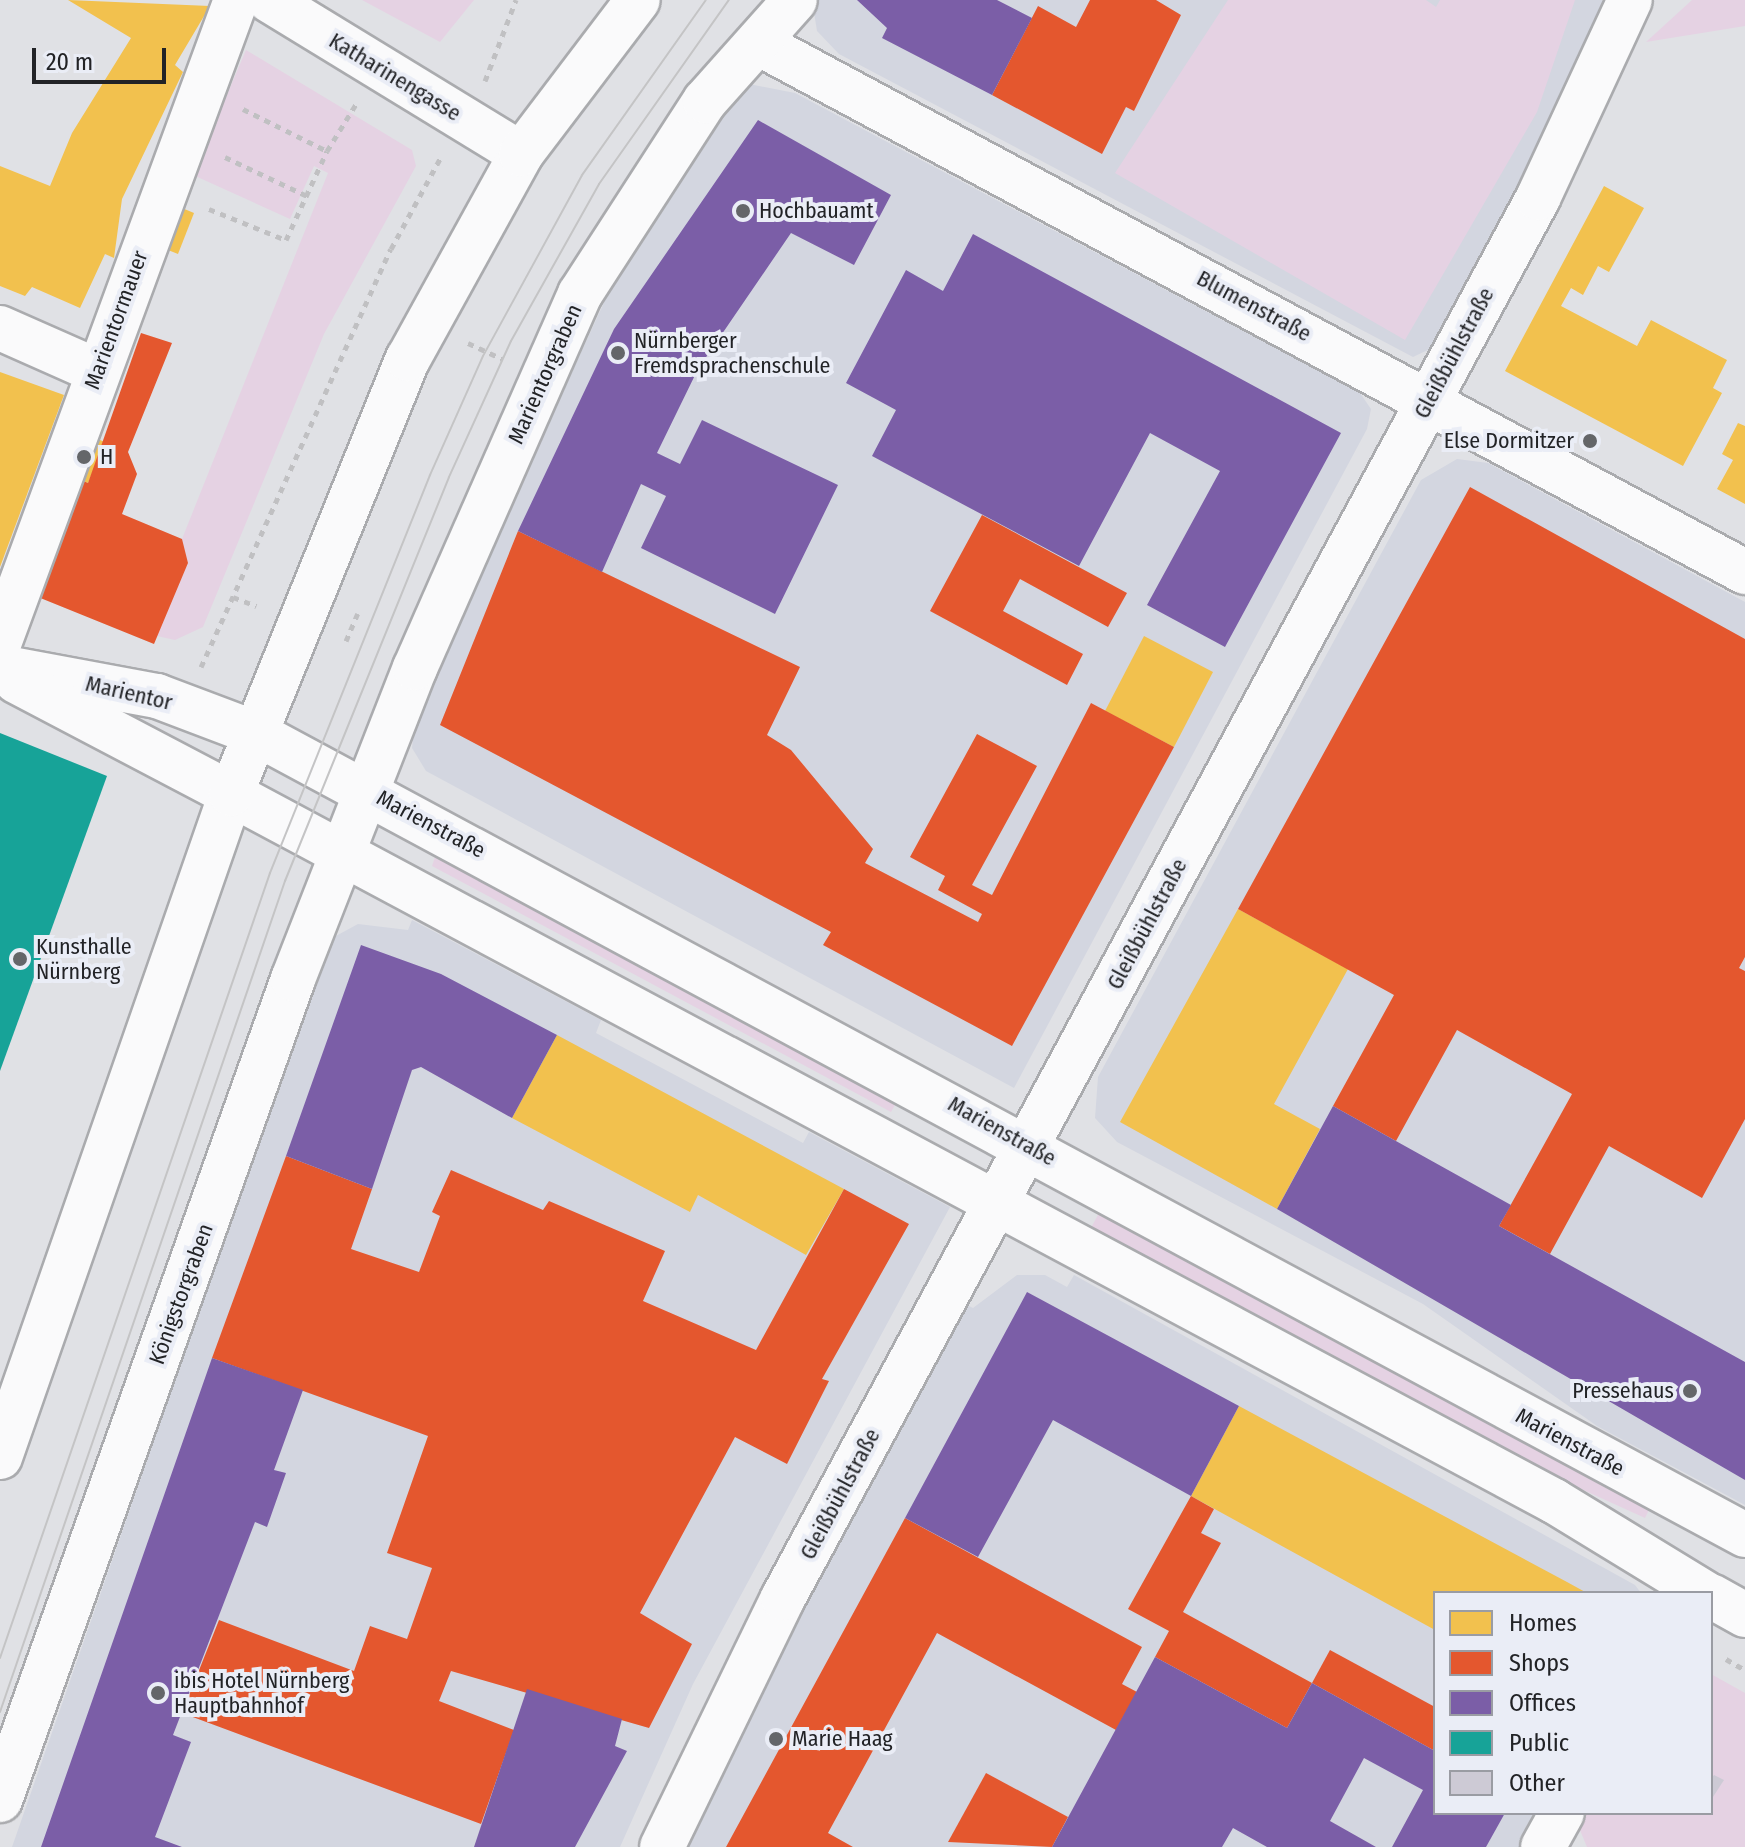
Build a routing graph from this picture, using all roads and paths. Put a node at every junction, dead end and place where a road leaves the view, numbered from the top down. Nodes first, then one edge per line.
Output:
1 (236, 0) edge
2 (269, 0) edge
3 (516, 0) edge
4 (638, 0) edge
5 (795, 0) edge
6 (1630, 0) edge
7 (760, 44) junction
8 (378, 67) junction
9 (203, 89) junction
10 (466, 119) junction
11 (327, 151) junction
12 (215, 152) dead end
13 (521, 154) junction
14 (307, 196) junction
15 (209, 209) dead end
16 (0, 328) edge
17 (97, 371) junction
18 (1430, 400) junction
19 (1745, 572) edge
20 (233, 597) junction
21 (256, 606) dead end
22 (358, 613) dead end
23 (0, 641) edge
24 (346, 641) dead end
25 (0, 669) edge
26 (197, 676) dead end
27 (255, 733) junction
28 (369, 790) junction
29 (231, 794) junction
30 (344, 851) junction
31 (1029, 1144) junction
32 (999, 1203) junction
33 (0, 1457) edge
34 (1745, 1535) edge
35 (1696, 1591) edge
36 (1713, 1599) edge
37 (1745, 1615) edge
38 (0, 1800) edge
39 (1561, 1815) edge
40 (662, 1847) edge
41 (1543, 1847) edge

1 - 9 main road, Marientormauer
2 - 8 main road, Katharinengasse
3 - 10 path
4 - 13 main road
5 - 7 main road, Marientorgraben
6 - 18 main road, Gleißbühlstraße
7 - 18 main road, Blumenstraße
7 - 28 main road, Marientorgraben
8 - 10 main road, Katharinengasse
8 - 11 path
9 - 11 path
9 - 17 main road, Marientormauer
10 - 13 main road, Katharinengasse
10 - 20 path
11 - 14 path
12 - 14 path
13 - 27 main road
14 - 15 path
16 - 17 main road
17 - 23 main road, Marientormauer
18 - 19 main road, Blumenstraße
18 - 31 main road, Gleißbühlstraße
20 - 21 path
20 - 26 path
22 - 24 path
25 - 27 main road, Marientor
25 - 29 main road, Marientor
27 - 28 main road, Marienstraße
27 - 29 main road
28 - 30 main road, Königstorgraben
28 - 31 main road, Marienstraße
29 - 30 main road
29 - 33 main road
30 - 32 main road
30 - 38 main road, Königstorgraben
31 - 32 main road, Gleißbühlstraße
31 - 34 main road, Marienstraße
32 - 35 main road
32 - 40 main road, Gleißbühlstraße
36 - 37 main road
39 - 41 main road

